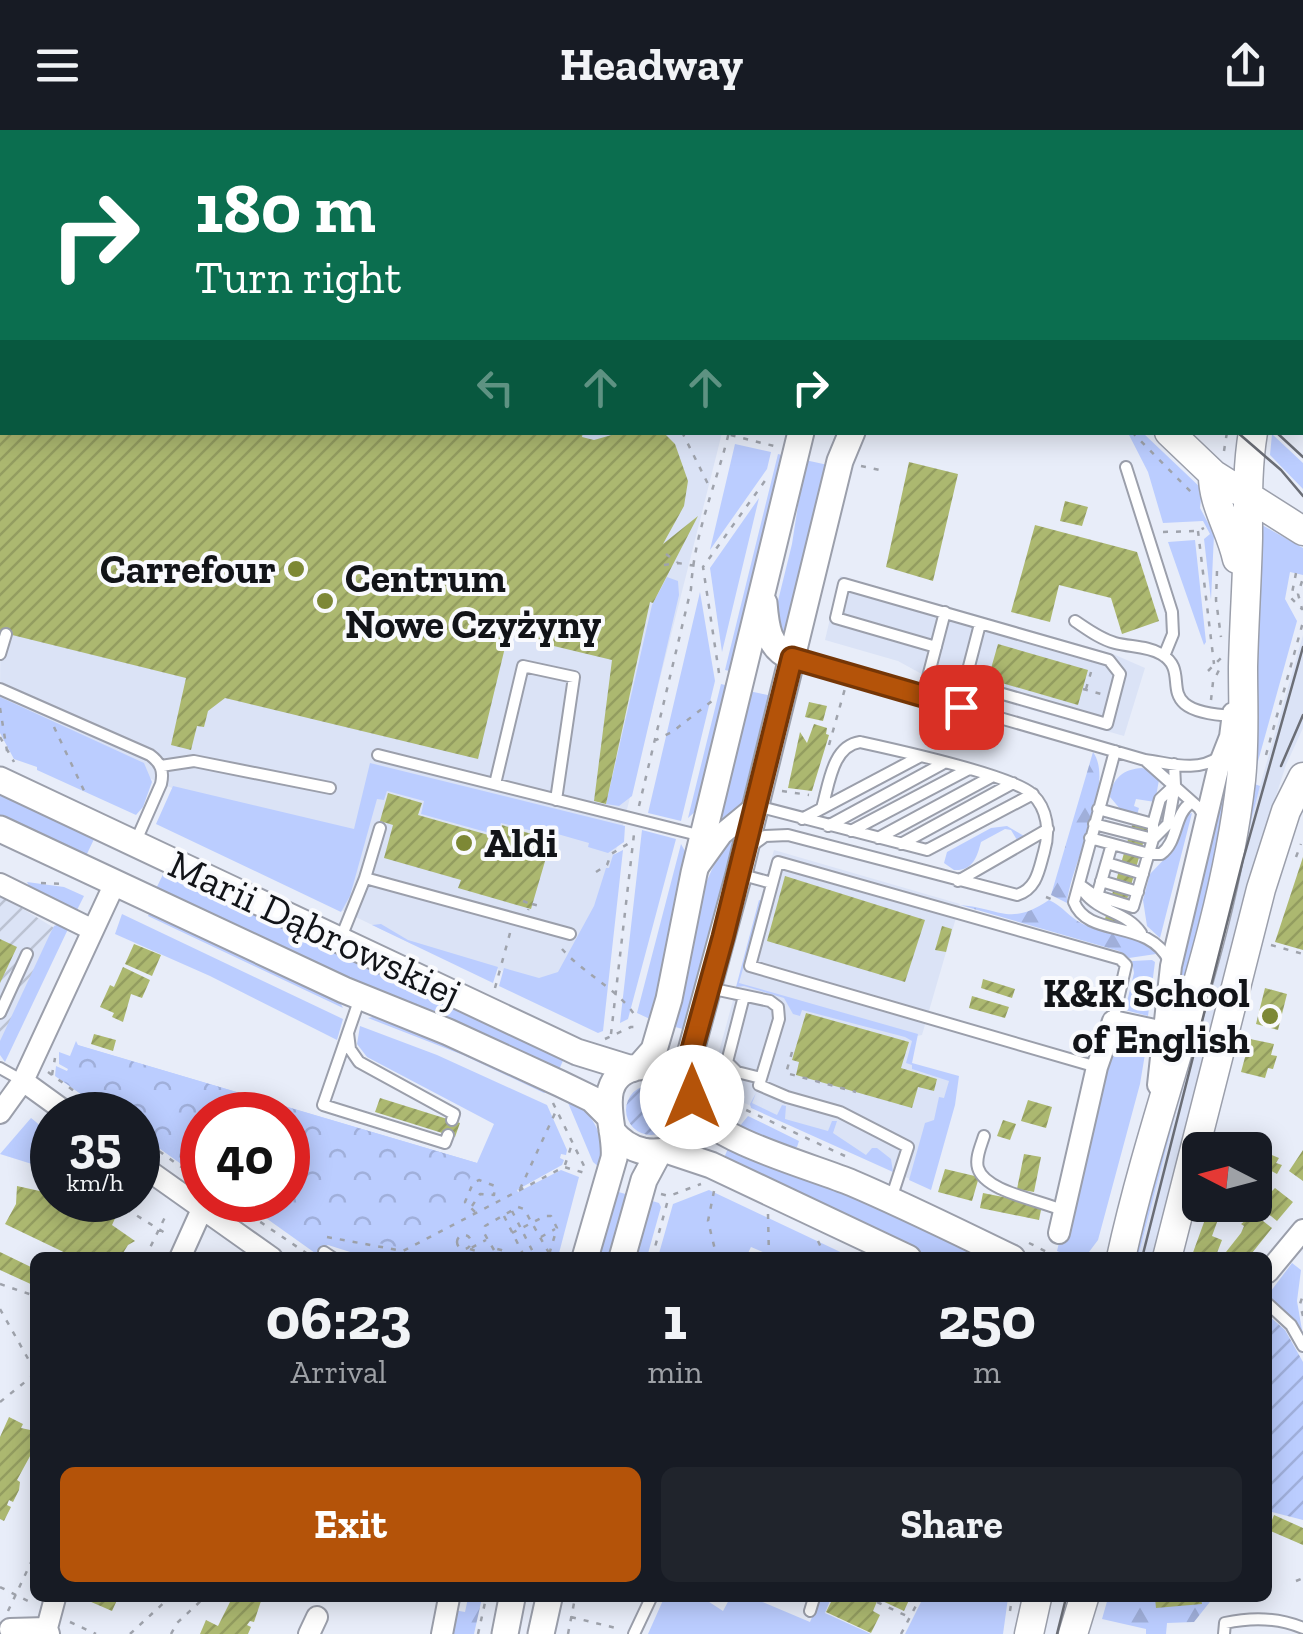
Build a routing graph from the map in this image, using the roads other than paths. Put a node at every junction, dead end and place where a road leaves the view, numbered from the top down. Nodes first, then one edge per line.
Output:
1 (801, 435) edge
2 (843, 435) edge
3 (852, 435) edge
4 (1171, 435) edge
5 (1253, 435) edge
6 (852, 464) junction
7 (1126, 466) dead end
8 (1212, 475) junction
9 (1248, 496) junction
10 (1303, 531) edge
11 (764, 588) junction
12 (1246, 589) junction
13 (945, 612) junction
14 (1074, 621) dead end
15 (980, 624) junction
16 (6, 634) dead end
17 (936, 647) junction
18 (0, 654) edge
19 (1164, 656) junction
20 (792, 658) junction
21 (1243, 673) junction
22 (0, 688) edge
23 (923, 696) junction
24 (1233, 716) junction
25 (1115, 751) junction
26 (1224, 752) junction
27 (378, 756) dead end
28 (919, 757) junction
29 (1145, 760) junction
30 (943, 763) junction
31 (1174, 764) junction
32 (161, 766) junction
33 (7, 770) edge
34 (968, 770) junction
35 (992, 776) junction
36 (1303, 777) edge
37 (1014, 783) junction
38 (495, 784) junction
39 (1175, 786) junction
40 (330, 788) dead end
41 (1032, 794) junction
42 (556, 800) junction
43 (1192, 802) junction
44 (756, 806) junction
45 (822, 808) junction
46 (1098, 809) junction
47 (802, 819) junction
48 (1094, 824) junction
49 (1153, 824) junction
50 (828, 826) junction
51 (380, 828) dead end
52 (1206, 828) junction
53 (0, 829) edge
54 (1048, 829) junction
55 (851, 832) junction
56 (703, 836) junction
57 (877, 838) junction
58 (1090, 838) junction
59 (1153, 839) junction
60 (134, 843) junction
61 (901, 844) junction
62 (1112, 844) junction
63 (1149, 854) junction
64 (1106, 863) junction
65 (741, 864) junction
66 (694, 873) junction
67 (1143, 874) junction
68 (366, 878) junction
69 (958, 881) junction
70 (1080, 881) junction
71 (1101, 881) junction
72 (115, 883) junction
73 (772, 883) junction
74 (0, 884) edge
75 (1138, 892) junction
76 (1097, 896) junction
77 (93, 930) junction
78 (570, 934) dead end
79 (1142, 934) junction
80 (340, 940) junction
81 (28, 954) dead end
82 (1171, 966) junction
83 (709, 988) junction
84 (744, 996) junction
85 (360, 997) junction
86 (0, 1013) edge
87 (1113, 1021) junction
88 (348, 1032) junction
89 (1164, 1032) junction
90 (1097, 1067) junction
91 (0, 1068) edge
92 (636, 1068) junction
93 (761, 1078) junction
94 (23, 1081) junction
95 (38, 1092) edge
96 (691, 1097) junction
97 (0, 1114) edge
98 (452, 1120) dead end
99 (609, 1122) junction
100 (1154, 1124) junction
101 (448, 1135) dead end
102 (984, 1136) dead end
103 (662, 1151) junction
104 (890, 1200) junction
105 (1132, 1208) junction
106 (1064, 1211) junction
107 (196, 1222) edge
108 (222, 1222) edge
109 (1303, 1230) edge
110 (1058, 1233) dead end
111 (874, 1250) edge
112 (182, 1251) edge
113 (264, 1252) edge
114 (587, 1252) edge
115 (624, 1252) edge
116 (999, 1252) edge
117 (1112, 1252) edge
118 (1122, 1252) edge
119 (1169, 1252) edge
120 (1272, 1267) edge
121 (1272, 1308) edge
122 (1303, 1346) edge
123 (54, 1602) edge
124 (448, 1602) edge
125 (511, 1602) edge
126 (548, 1602) edge
127 (648, 1602) edge
128 (813, 1602) edge
129 (1036, 1602) edge
130 (1083, 1602) edge
131 (810, 1611) dead end
132 (1303, 1628) edge
133 (10, 1629) dead end
134 (48, 1631) edge
135 (442, 1634) edge
136 (505, 1634) edge
137 (542, 1634) edge
138 (634, 1634) edge
139 (1029, 1634) edge
140 (1073, 1634) edge
141 (1224, 1634) edge

1 - 11 street
2 - 6 lane
3 - 6 street
4 - 8 main road
5 - 9 main road
6 - 20 street
7 - 19 lane
8 - 9 main road
8 - 12 main road
9 - 10 main road
9 - 12 main road
11 - 20 street
11 - 56 street
12 - 21 main road
13 - 15 lane
13 - 17 lane
13 - 17 lane
14 - 19 lane
15 - 15 lane
16 - 18 lane
17 - 23 lane
19 - 24 lane
20 - 23 lane
20 - 44 street
21 - 24 street
21 - 100 main road
22 - 32 lane
23 - 25 lane
24 - 26 street
25 - 29 lane
25 - 46 lane
26 - 31 lane
26 - 52 street
27 - 38 lane
28 - 30 lane
28 - 45 lane
28 - 45 lane
29 - 31 lane
29 - 39 lane
30 - 34 lane
30 - 50 lane
31 - 39 lane
32 - 40 lane
32 - 60 lane
33 - 60 street, Marii Dąbrowskiej
34 - 35 lane
34 - 55 lane
35 - 37 lane
35 - 57 lane
36 - 119 main road
37 - 41 lane
37 - 61 lane
38 - 42 lane
38 - 42 lane
39 - 43 lane
39 - 49 lane
39 - 59 lane
41 - 54 lane
41 - 61 lane
42 - 56 lane
43 - 52 lane
43 - 63 lane
44 - 47 lane
44 - 65 street
44 - 66 street
45 - 47 lane
46 - 48 lane
46 - 49 lane
47 - 50 lane
48 - 58 lane
48 - 59 lane
49 - 59 lane
50 - 55 lane
51 - 68 lane
52 - 82 street
53 - 72 street, Marii Dąbrowskiej
54 - 69 lane
54 - 69 lane
55 - 57 lane
56 - 66 street
57 - 61 lane
58 - 62 lane
58 - 70 lane
59 - 63 lane
60 - 72 street
60 - 80 street, Marii Dąbrowskiej
62 - 63 lane
62 - 64 lane
63 - 67 lane
64 - 67 lane
64 - 71 lane
65 - 69 lane
65 - 73 lane
65 - 83 street
66 - 92 street
67 - 75 lane
68 - 78 lane
68 - 80 lane
70 - 76 lane
70 - 79 lane
70 - 79 lane
71 - 75 lane
71 - 76 lane
72 - 77 street
72 - 85 street, Marii Dąbrowskiej
73 - 87 lane
73 - 90 lane
74 - 77 street
75 - 76 lane
77 - 94 street
79 - 82 lane
80 - 92 street, Marii Dąbrowskiej
81 - 86 lane
82 - 89 street
83 - 84 lane
83 - 96 street
84 - 93 lane
84 - 93 lane
85 - 88 lane
85 - 99 street, Marii Dąbrowskiej
87 - 89 street
87 - 90 street
88 - 98 lane
88 - 101 lane
89 - 100 street
90 - 106 street
91 - 94 lane
92 - 96 street
92 - 99 street
93 - 104 lane
94 - 95 street
94 - 97 street
96 - 103 street
96 - 104 street
99 - 103 street
99 - 114 street
100 - 105 main road
102 - 106 lane
103 - 111 street
103 - 115 street
104 - 116 street
105 - 117 street
105 - 118 main road
106 - 110 street
107 - 112 street
108 - 113 street
109 - 120 street
121 - 122 lane
123 - 134 street
124 - 135 street
125 - 136 street
126 - 137 street
127 - 138 lane
128 - 131 lane
129 - 139 main road
130 - 140 main road
132 - 141 lane
133 - 134 street

